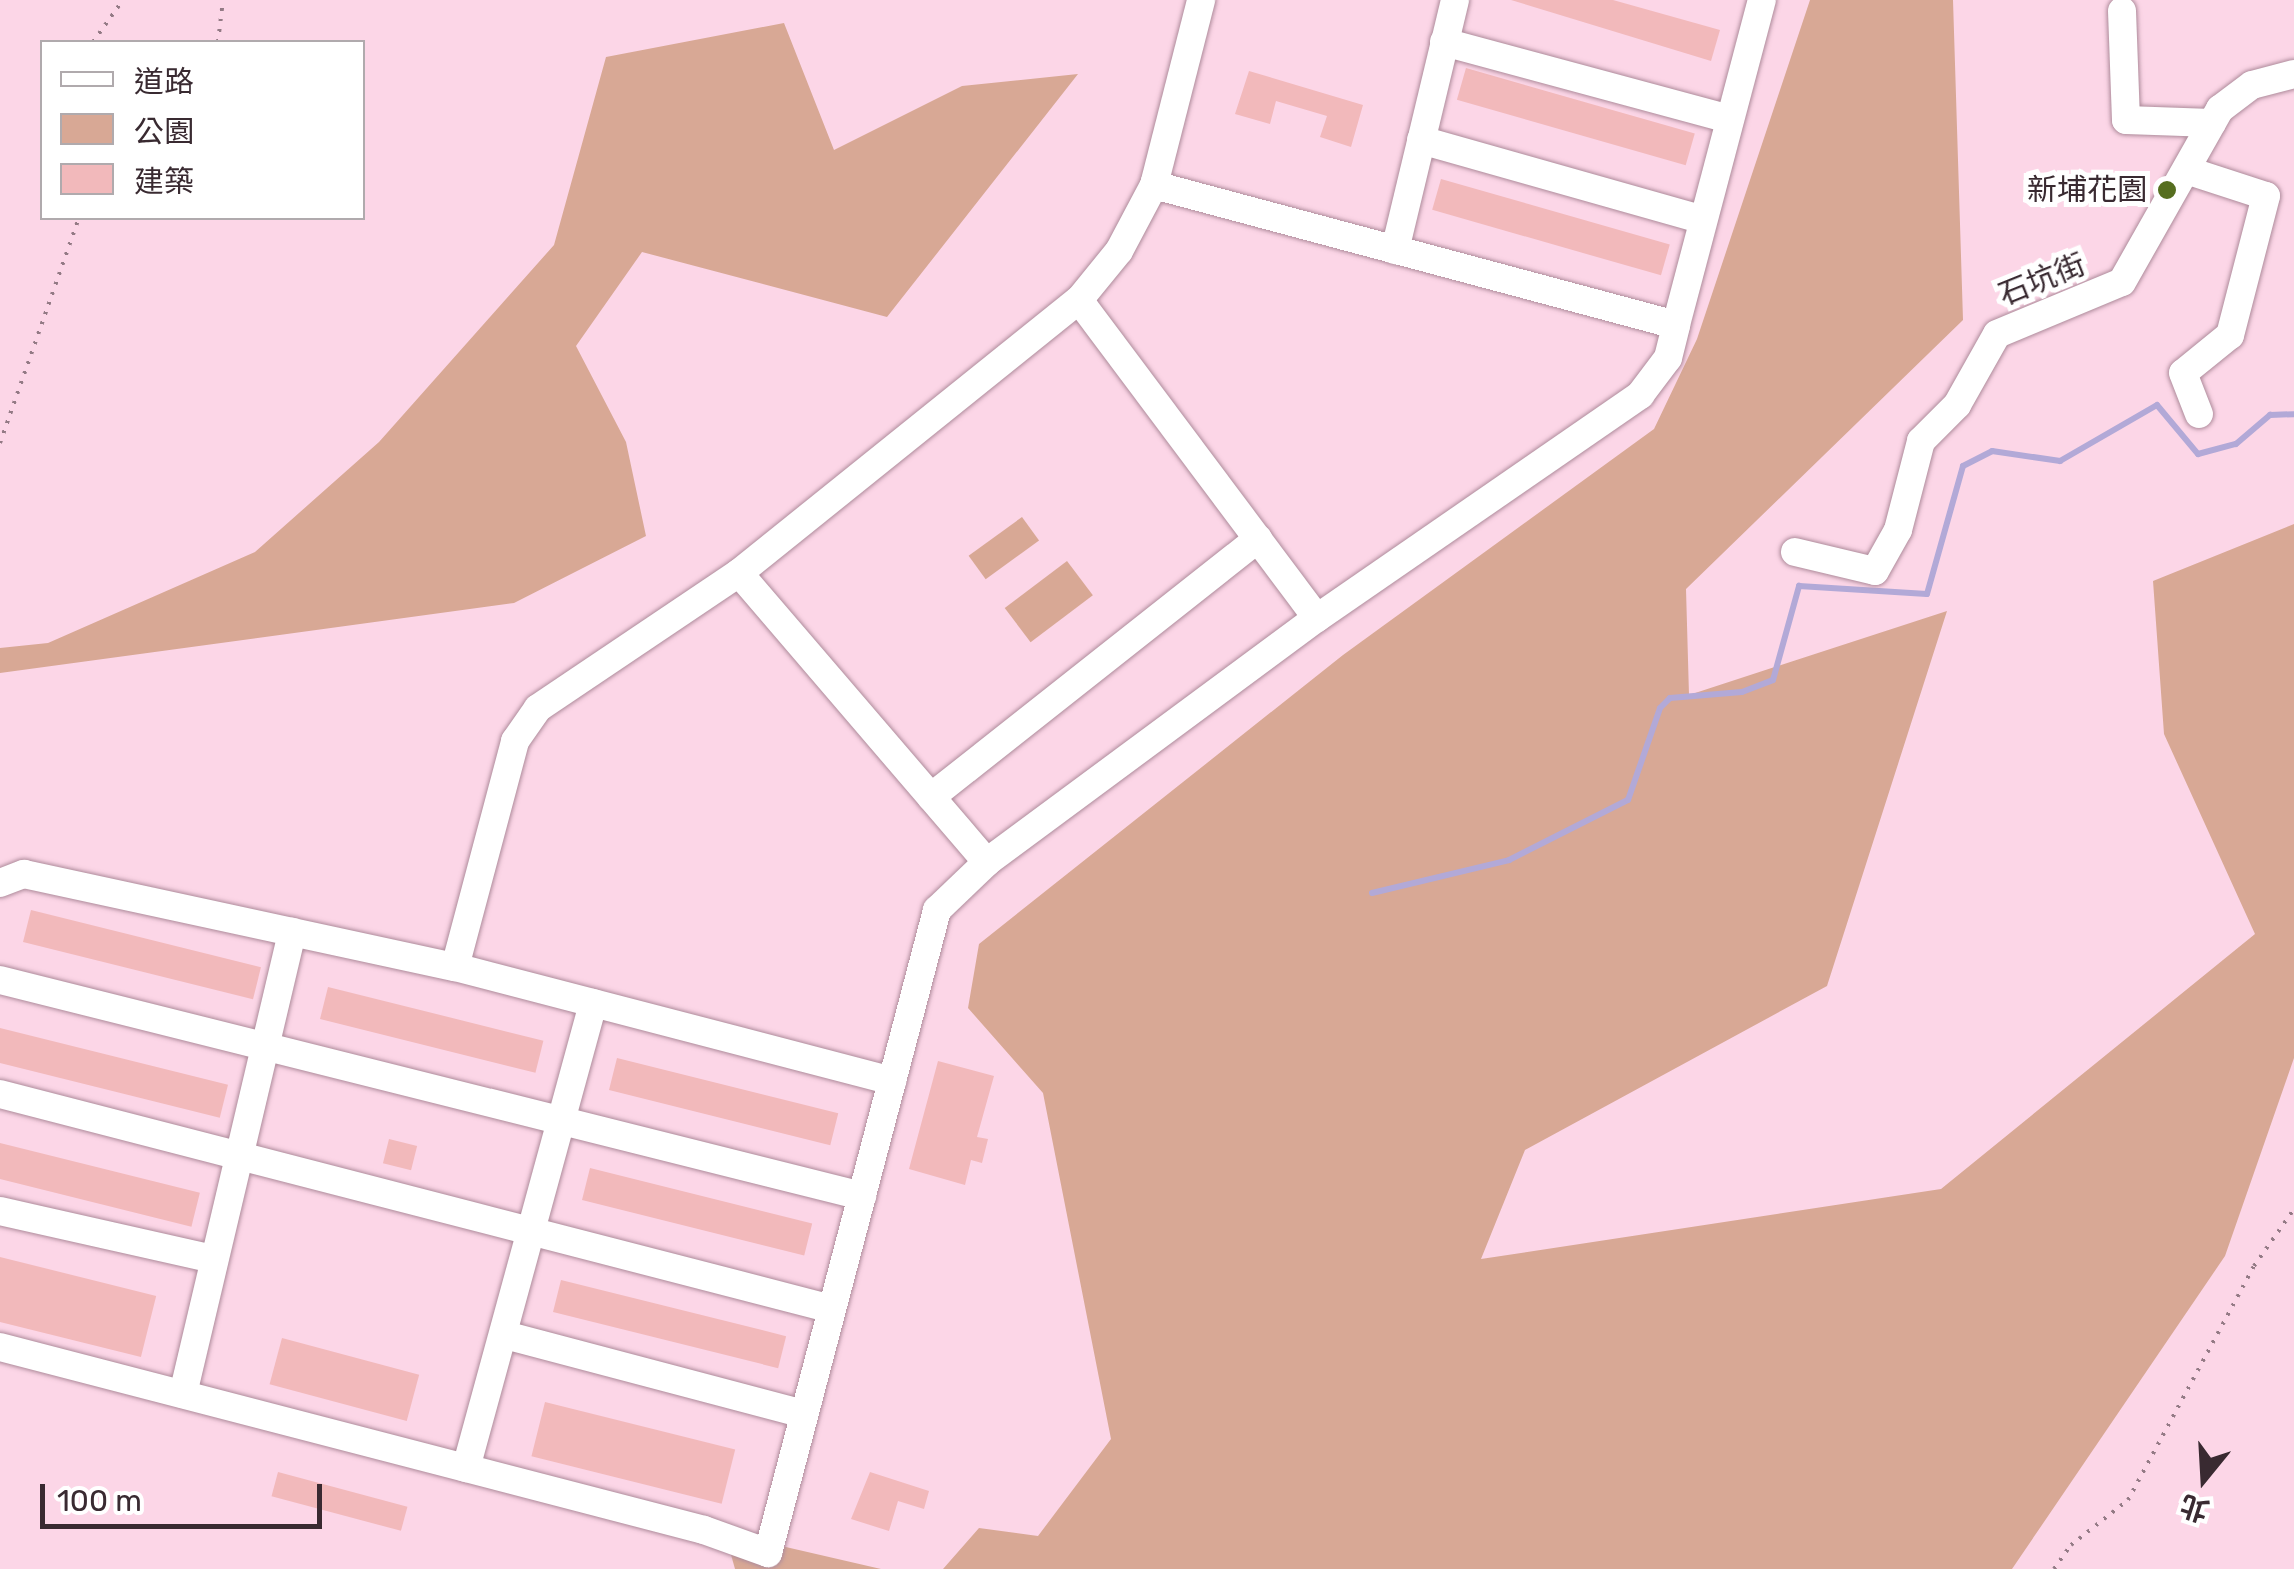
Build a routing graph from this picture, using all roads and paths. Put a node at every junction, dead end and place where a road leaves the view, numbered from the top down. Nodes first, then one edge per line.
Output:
1 (123, 0) edge
2 (223, 0) edge
3 (1201, 0) edge
4 (1455, 0) edge
5 (1762, 0) edge
6 (2122, 11) dead end
7 (94, 40) edge
8 (218, 40) edge
9 (1444, 42) junction
10 (2294, 74) edge
11 (1730, 119) junction
12 (2212, 124) junction
13 (1421, 140) junction
14 (2186, 170) junction
15 (1154, 185) junction
16 (77, 220) edge
17 (1703, 220) junction
18 (1395, 250) junction
19 (1079, 300) junction
20 (1676, 326) junction
21 (2199, 414) dead end
22 (0, 444) edge
23 (1258, 539) junction
24 (1795, 552) dead end
25 (738, 573) junction
26 (1317, 618) junction
27 (931, 797) junction
28 (987, 862) junction
29 (0, 883) edge
30 (292, 932) junction
31 (454, 967) junction
32 (0, 980) edge
33 (593, 1003) junction
34 (260, 1046) junction
35 (892, 1081) junction
36 (0, 1094) edge
37 (562, 1121) junction
38 (236, 1156) junction
39 (862, 1196) junction
40 (2294, 1209) edge
41 (0, 1211) edge
42 (534, 1233) junction
43 (213, 1259) junction
44 (832, 1309) junction
45 (505, 1336) junction
46 (0, 1347) edge
47 (183, 1394) junction
48 (804, 1414) junction
49 (466, 1468) junction
50 (2054, 1569) edge

1 - 7 path
2 - 8 path
3 - 15 street
4 - 9 street
5 - 11 street
6 - 12 street
9 - 11 street
9 - 13 street
10 - 12 street, 石坑街
11 - 17 street
12 - 14 street, 石坑街
13 - 17 street
13 - 18 street
14 - 21 street
14 - 24 street, 石坑街
15 - 18 street
15 - 19 street
16 - 22 path
17 - 20 street
18 - 20 street
19 - 23 street
19 - 25 street
20 - 26 street
23 - 26 street
23 - 27 street
25 - 27 street
25 - 31 street
26 - 28 street
27 - 28 street
28 - 35 street
29 - 30 street
30 - 31 street
30 - 34 street
31 - 33 street
32 - 34 street
33 - 35 street
33 - 37 street
34 - 37 street
34 - 38 street
35 - 39 street
36 - 38 street
37 - 39 street
37 - 42 street
38 - 42 street
38 - 43 street
39 - 44 street
40 - 50 path
41 - 43 street
42 - 44 street
42 - 45 street
43 - 47 street
44 - 48 street
45 - 48 street
45 - 49 street
46 - 47 street
47 - 49 street
48 - 49 street

